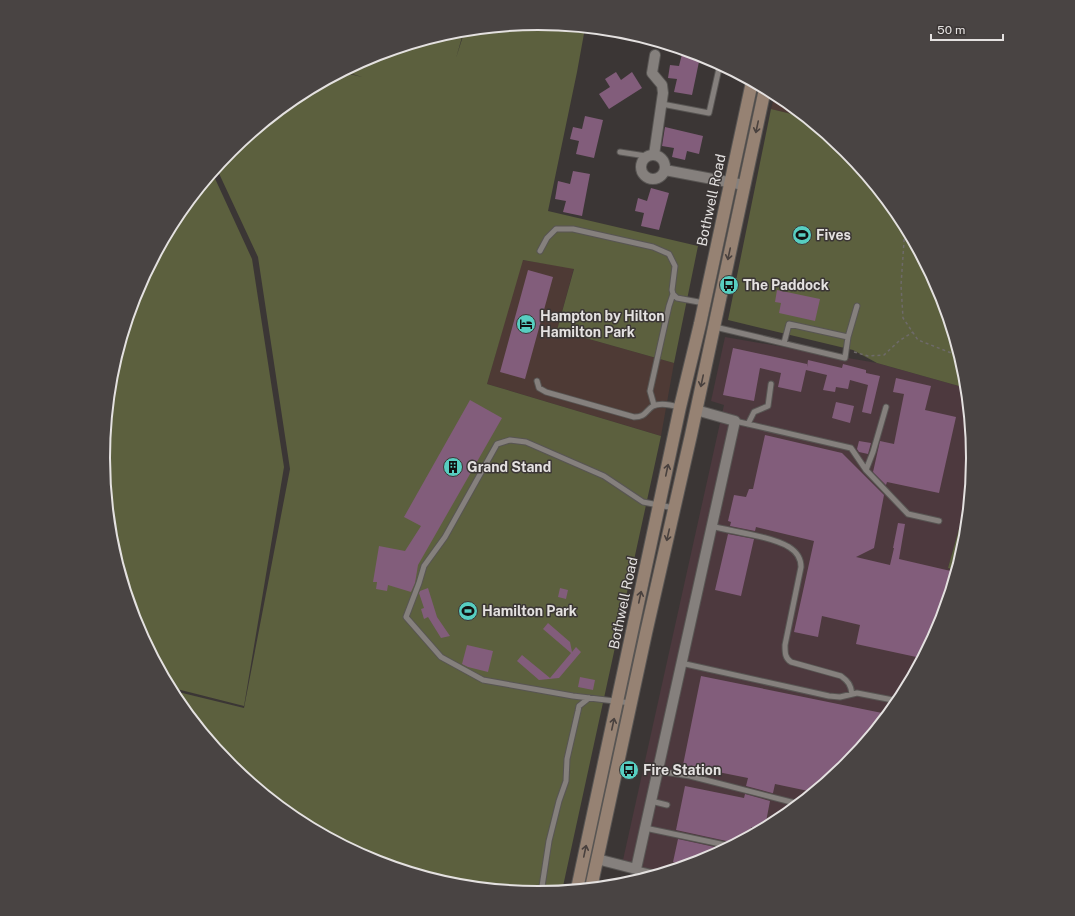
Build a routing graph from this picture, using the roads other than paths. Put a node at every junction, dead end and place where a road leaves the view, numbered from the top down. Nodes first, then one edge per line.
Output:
1 (655, 55) dead end
2 (719, 70) edge
3 (751, 86) edge
4 (764, 95) edge
5 (662, 104) junction
6 (620, 152) dead end
7 (650, 156) junction
8 (665, 170) junction
9 (730, 183) junction
10 (744, 185) junction
11 (540, 252) dead end
12 (673, 294) junction
13 (704, 303) junction
14 (857, 306) dead end
15 (700, 324) junction
16 (714, 326) junction
17 (848, 338) junction
18 (784, 343) junction
19 (537, 381) dead end
20 (771, 384) dead end
21 (654, 406) junction
22 (680, 407) junction
23 (886, 407) dead end
24 (696, 410) junction
25 (735, 421) junction
26 (748, 424) junction
27 (866, 470) junction
28 (660, 505) junction
29 (674, 508) junction
30 (939, 521) dead end
31 (711, 526) junction
32 (681, 663) junction
33 (852, 694) junction
34 (589, 698) junction
35 (891, 699) edge
36 (618, 701) junction
37 (632, 703) junction
38 (657, 770) junction
39 (651, 801) junction
40 (792, 802) edge
41 (667, 805) dead end
42 (645, 828) junction
43 (722, 844) edge
44 (597, 859) junction
45 (636, 869) junction
46 (647, 871) edge
47 (592, 882) edge
48 (578, 884) edge
49 (541, 886) edge

1 - 5 street
2 - 5 lane
3 - 9 main road, Bothwell Road
4 -> 10 main road, Bothwell Road
5 - 7 street
6 - 7 lane
7 - 8 street
7 - 8 street
8 - 9 street
9 - 10 street
9 - 13 main road, Bothwell Road
10 -> 16 main road, Bothwell Road
11 - 12 lane
12 - 13 lane
12 - 21 lane
13 - 15 main road, Bothwell Road
14 - 17 lane
15 - 16 main road
15 - 22 main road, Bothwell Road
16 - 18 lane
16 -> 24 main road, Bothwell Road
17 - 18 lane
17 - 18 lane
19 - 21 lane
20 - 26 lane
21 - 22 lane
22 - 24 main road
28 -> 22 main road, Bothwell Road
23 - 27 lane
24 - 25 street
24 - 29 main road, Bothwell Road
25 - 26 lane
25 - 31 street
26 - 27 lane
27 - 30 lane
28 - 29 lane
28 - 34 lane
36 -> 28 main road, Bothwell Road
29 -> 37 main road, Bothwell Road
31 - 32 street
31 - 33 lane
32 - 33 lane
32 - 38 street
33 - 35 lane
34 - 36 lane
34 - 49 lane
36 - 37 lane
48 -> 36 main road, Bothwell Road
37 - 44 main road, Bothwell Road
38 - 39 street
38 - 40 lane
39 - 41 lane
39 - 42 street
42 - 43 lane
42 - 45 street
44 - 45 street
44 - 47 main road, Bothwell Road
45 - 46 lane

